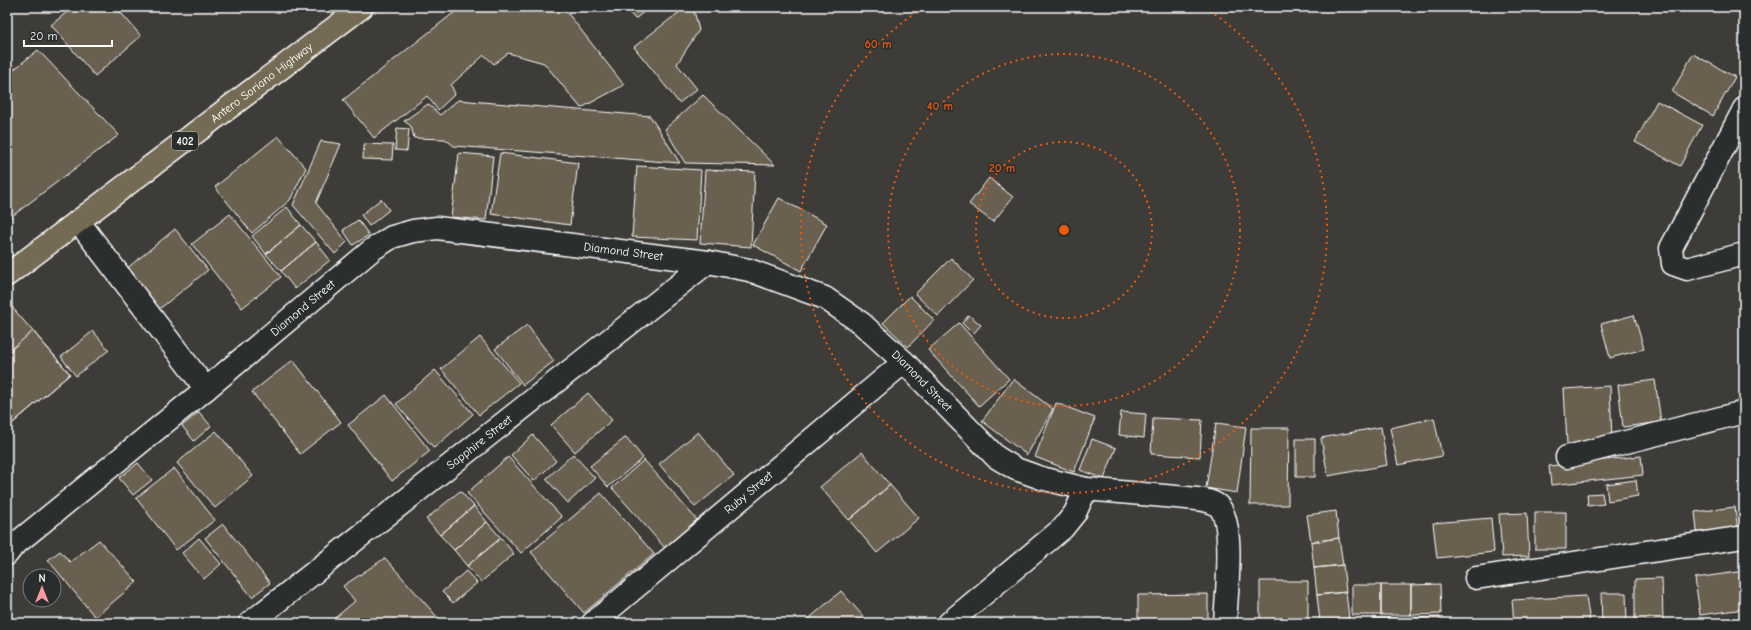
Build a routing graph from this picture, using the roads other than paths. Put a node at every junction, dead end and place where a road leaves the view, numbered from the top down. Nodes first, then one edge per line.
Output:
1 (362, 7) edge
2 (1744, 110) edge
3 (78, 222) junction
4 (1744, 254) edge
5 (708, 262) junction
6 (7, 275) edge
7 (904, 362) junction
8 (206, 389) junction
9 (1744, 412) edge
10 (1567, 457) dead end
11 (1086, 489) junction
12 (1744, 537) edge
13 (7, 554) edge
14 (1476, 578) dead end
15 (250, 623) edge
16 (592, 623) edge
17 (949, 623) edge
18 (1225, 623) edge

1 - 3 main road, Antero Soriano Highway / 402
2 - 4 street
3 - 6 main road, Antero Soriano Highway / 402
3 - 8 street
5 - 7 street, Diamond Street
5 - 8 street, Diamond Street
5 - 15 street, Sapphire Street
7 - 11 street, Diamond Street
7 - 16 street, Ruby Street
8 - 13 street, Diamond Street
9 - 10 street
11 - 17 street
11 - 18 street, Diamond Street
12 - 14 street

